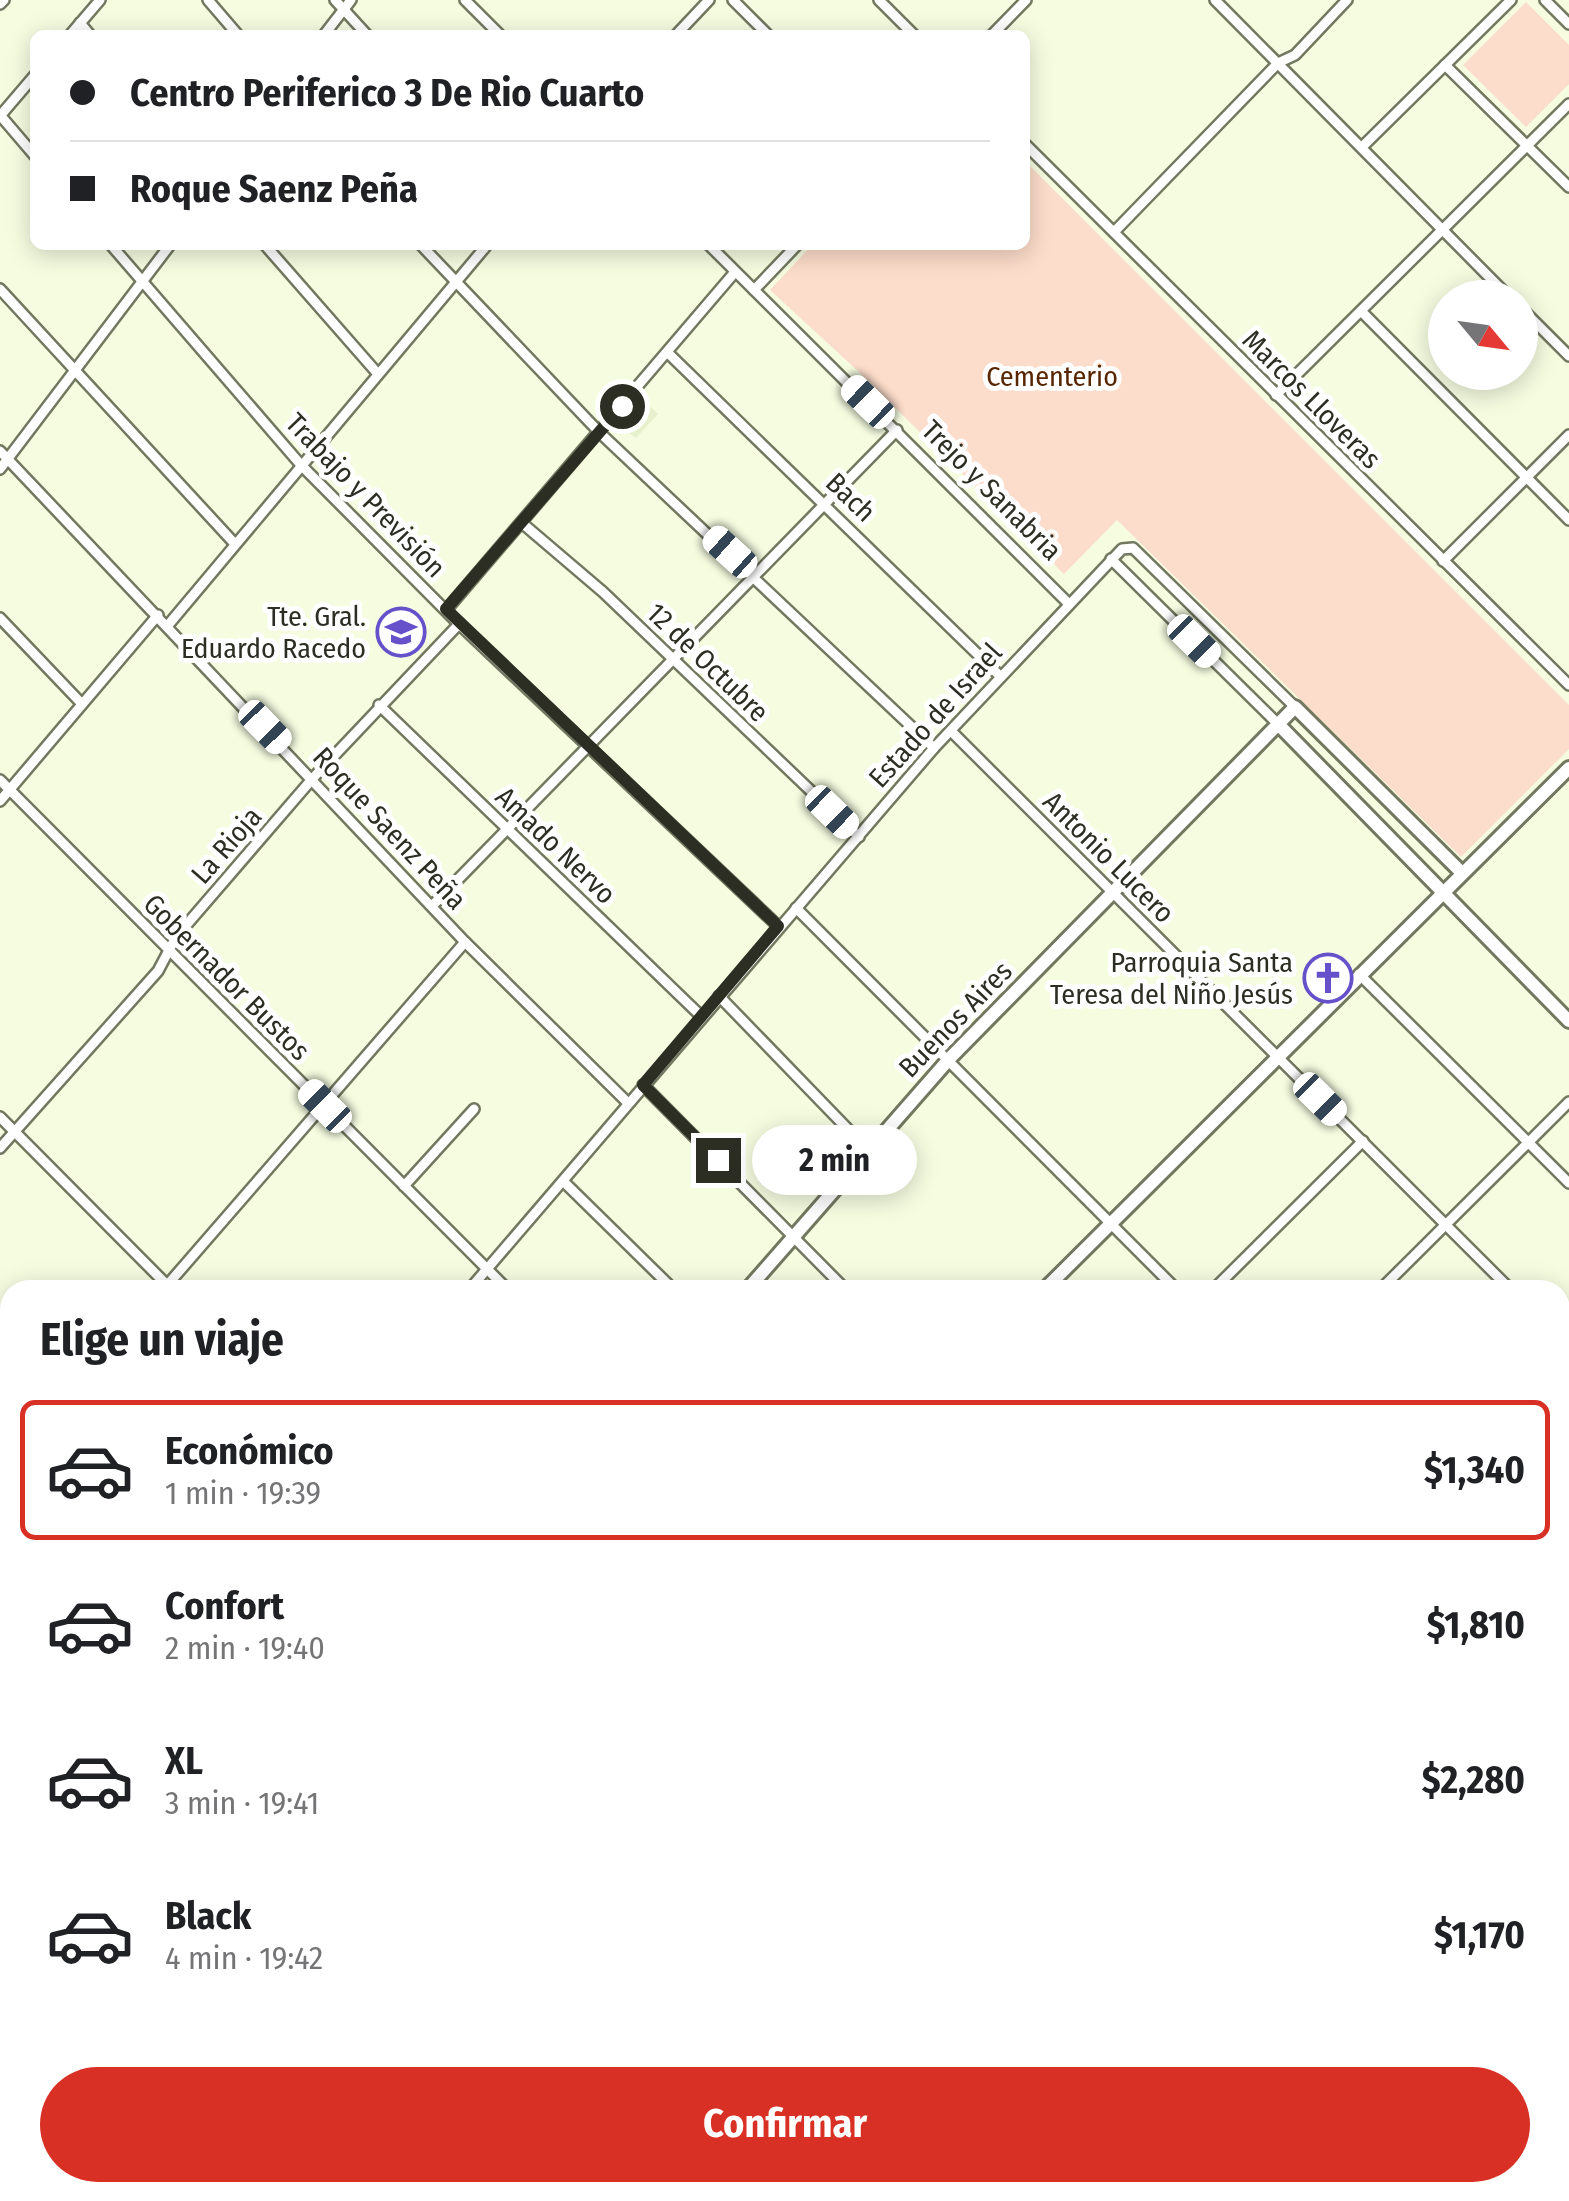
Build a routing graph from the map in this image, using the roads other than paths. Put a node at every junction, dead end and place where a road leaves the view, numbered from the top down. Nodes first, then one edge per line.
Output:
1 (100, 0) edge
2 (208, 0) edge
3 (335, 0) edge
4 (351, 0) edge
5 (465, 0) edge
6 (708, 0) edge
7 (732, 0) edge
8 (879, 0) edge
9 (1026, 0) edge
10 (1215, 0) edge
11 (1347, 0) edge
12 (1511, 0) edge
13 (1545, 0) edge
14 (343, 10) junction
15 (80, 23) junction
16 (1569, 24) edge
17 (74, 30) edge
18 (86, 30) edge
19 (234, 30) edge
20 (328, 30) edge
21 (362, 30) edge
22 (495, 30) edge
23 (681, 30) edge
24 (763, 30) edge
25 (909, 30) edge
26 (997, 30) edge
27 (1278, 63) junction
28 (1445, 66) junction
29 (30, 82) edge
30 (1569, 104) edge
31 (0, 115) edge
32 (1528, 146) junction
33 (1362, 147) junction
34 (1030, 149) edge
35 (30, 150) edge
36 (1569, 187) edge
37 (1441, 230) junction
38 (1114, 232) junction
39 (115, 250) edge
40 (166, 250) edge
41 (268, 250) edge
42 (425, 250) edge
43 (483, 250) edge
44 (713, 250) edge
45 (791, 250) edge
46 (736, 272) junction
47 (1492, 280) edge
48 (143, 283) junction
49 (454, 283) junction
50 (0, 289) edge
51 (754, 290) junction
52 (1361, 312) junction
53 (1538, 326) edge
54 (668, 353) junction
55 (1569, 356) edge
56 (76, 371) junction
57 (378, 374) junction
58 (1276, 396) junction
59 (896, 430) junction
60 (599, 432) junction
61 (1569, 435) edge
62 (4, 456) edge
63 (301, 465) junction
64 (0, 469) edge
65 (1526, 478) junction
66 (826, 503) junction
67 (1569, 520) edge
68 (522, 523) junction
69 (235, 544) junction
70 (1111, 559) junction
71 (1443, 561) junction
72 (756, 576) junction
73 (1068, 603) junction
74 (446, 609) junction
75 (158, 614) junction
76 (0, 618) edge
77 (168, 624) junction
78 (459, 624) junction
79 (674, 662) junction
80 (1000, 676) junction
81 (1569, 685) edge
82 (82, 704) junction
83 (379, 705) junction
84 (1294, 707) junction
85 (1278, 724) junction
86 (952, 730) junction
87 (590, 748) junction
88 (934, 748) junction
89 (1569, 768) edge
90 (314, 778) junction
91 (0, 780) edge
92 (10, 790) junction
93 (0, 800) edge
94 (507, 830) junction
95 (858, 837) junction
96 (1462, 874) junction
97 (1443, 892) junction
98 (1113, 893) junction
99 (433, 905) junction
100 (796, 908) junction
101 (778, 926) junction
102 (464, 942) junction
103 (167, 950) junction
104 (1359, 974) junction
105 (719, 996) junction
106 (702, 1017) junction
107 (1569, 1020) edge
108 (1278, 1057) junction
109 (950, 1058) junction
110 (643, 1085) junction
111 (627, 1102) junction
112 (1569, 1102) edge
113 (325, 1106) junction
114 (474, 1109) dead end
115 (0, 1117) edge
116 (14, 1131) junction
117 (1363, 1141) junction
118 (1528, 1143) junction
119 (0, 1148) edge
120 (869, 1150) junction
121 (563, 1181) junction
122 (1569, 1182) edge
123 (404, 1186) junction
124 (1108, 1225) junction
125 (1446, 1225) junction
126 (794, 1236) junction
127 (487, 1269) junction
128 (160, 1280) edge
129 (175, 1280) edge
130 (478, 1280) edge
131 (498, 1280) edge
132 (664, 1280) edge
133 (756, 1280) edge
134 (836, 1280) edge
135 (1054, 1280) edge
136 (1166, 1280) edge
137 (1223, 1280) edge
138 (1390, 1280) edge
139 (1501, 1280) edge

1 - 15 street
2 - 19 street
3 - 14 street
4 - 14 street
5 - 22 street
6 - 23 street
7 - 24 street
8 - 25 street
9 - 26 street
10 - 27 street
11 - 27 street
12 - 28 street
13 - 16 street
14 - 20 street
14 - 21 street
15 - 17 street
15 - 18 street
27 - 33 street
27 - 38 street
28 - 32 street
28 - 33 street
29 - 31 street
30 - 32 street
31 - 35 street
32 - 36 street
32 - 37 street
33 - 37 street
34 - 38 street, Marcos Lloveras
37 - 47 street
37 - 52 street
38 - 58 street, Marcos Lloveras
39 - 48 street, Trabajo y Previsión
40 - 48 street
41 - 57 street
42 - 49 street
43 - 49 street
44 - 46 street, Trejo y Sanabria
45 - 51 street
46 - 51 street, Trejo y Sanabria
46 - 54 street
48 - 56 street
48 - 63 street, Trabajo y Previsión
49 - 57 street
49 - 60 street
50 - 56 street
51 - 59 street, Trejo y Sanabria
52 - 58 street
52 - 65 street
53 - 55 street
54 - 60 street
54 - 66 street, Bach
56 - 62 street
56 - 69 street
57 - 63 street
58 - 71 street, Marcos Lloveras
59 - 66 street
59 - 73 street, Trejo y Sanabria
60 - 68 street
60 - 72 street
61 - 65 street
62 - 64 street
62 - 75 street, Roque Saenz Peña
63 - 69 street
63 - 74 street, Trabajo y Previsión
65 - 67 street
65 - 71 street
66 - 72 street
66 - 80 street, Bach
68 - 74 street
68 - 79 street, 12 de Octubre
69 - 77 street
70 - 73 street, Estado de Israel
70 - 84 street, Estado de Israel
70 - 85 street
71 - 81 street, Marcos Lloveras
72 - 79 street
72 - 88 street
73 - 80 street, Estado de Israel
74 - 78 street, Trabajo y Previsión
75 - 77 street, Roque Saenz Peña
75 - 82 street
76 - 82 street
77 - 90 street, Roque Saenz Peña
78 - 83 street, La Rioja
78 - 87 street, Trabajo y Previsión
79 - 87 street
79 - 95 street, 12 de Octubre
80 - 86 street, Estado de Israel
82 - 92 street
83 - 90 street, La Rioja
83 - 94 street, Amado Nervo
84 - 85 main road, Buenos Aires
84 - 96 main road
85 - 97 main road
85 - 98 main road, Buenos Aires
86 - 88 street, Estado de Israel
86 - 98 street, Antonio Lucero
87 - 94 street
87 - 101 street, Trabajo y Previsión
88 - 95 street, Estado de Israel
89 - 96 main road
90 - 99 street, Roque Saenz Peña
90 - 103 street, La Rioja
91 - 92 street, Gobernador Bustos
92 - 93 street
92 - 103 street, Gobernador Bustos
94 - 99 street
94 - 106 street, Amado Nervo
95 - 100 street, Estado de Israel
96 - 97 main road
97 - 104 main road
97 - 107 main road
98 - 108 street, Antonio Lucero
98 - 109 main road, Buenos Aires
99 - 102 street, Roque Saenz Peña
100 - 101 street, Estado de Israel
100 - 109 street
101 - 105 street, Estado de Israel
102 - 111 street, Roque Saenz Peña
102 - 113 street
103 - 113 street, Gobernador Bustos
103 - 116 street, La Rioja
104 - 108 main road
104 - 118 street
105 - 106 street, Estado de Israel
105 - 120 street
106 - 110 street, Estado de Israel
108 - 117 street, Antonio Lucero
108 - 124 main road
109 - 120 main road, Buenos Aires
109 - 124 street
110 - 111 street, Estado de Israel
110 - 126 street
111 - 121 street, Estado de Israel
112 - 118 street
113 - 123 street, Gobernador Bustos
113 - 129 street
114 - 123 street
115 - 116 street
116 - 119 street, La Rioja
116 - 128 street
117 - 125 street, Antonio Lucero
117 - 137 street
118 - 122 street
118 - 125 street
120 - 126 main road, Buenos Aires
121 - 127 street, Estado de Israel
121 - 132 street
123 - 127 street, Gobernador Bustos
124 - 135 main road
124 - 136 street
125 - 138 street
125 - 139 street, Antonio Lucero
126 - 133 main road, Buenos Aires
126 - 134 street
127 - 130 street, Estado de Israel
127 - 131 street, Gobernador Bustos

